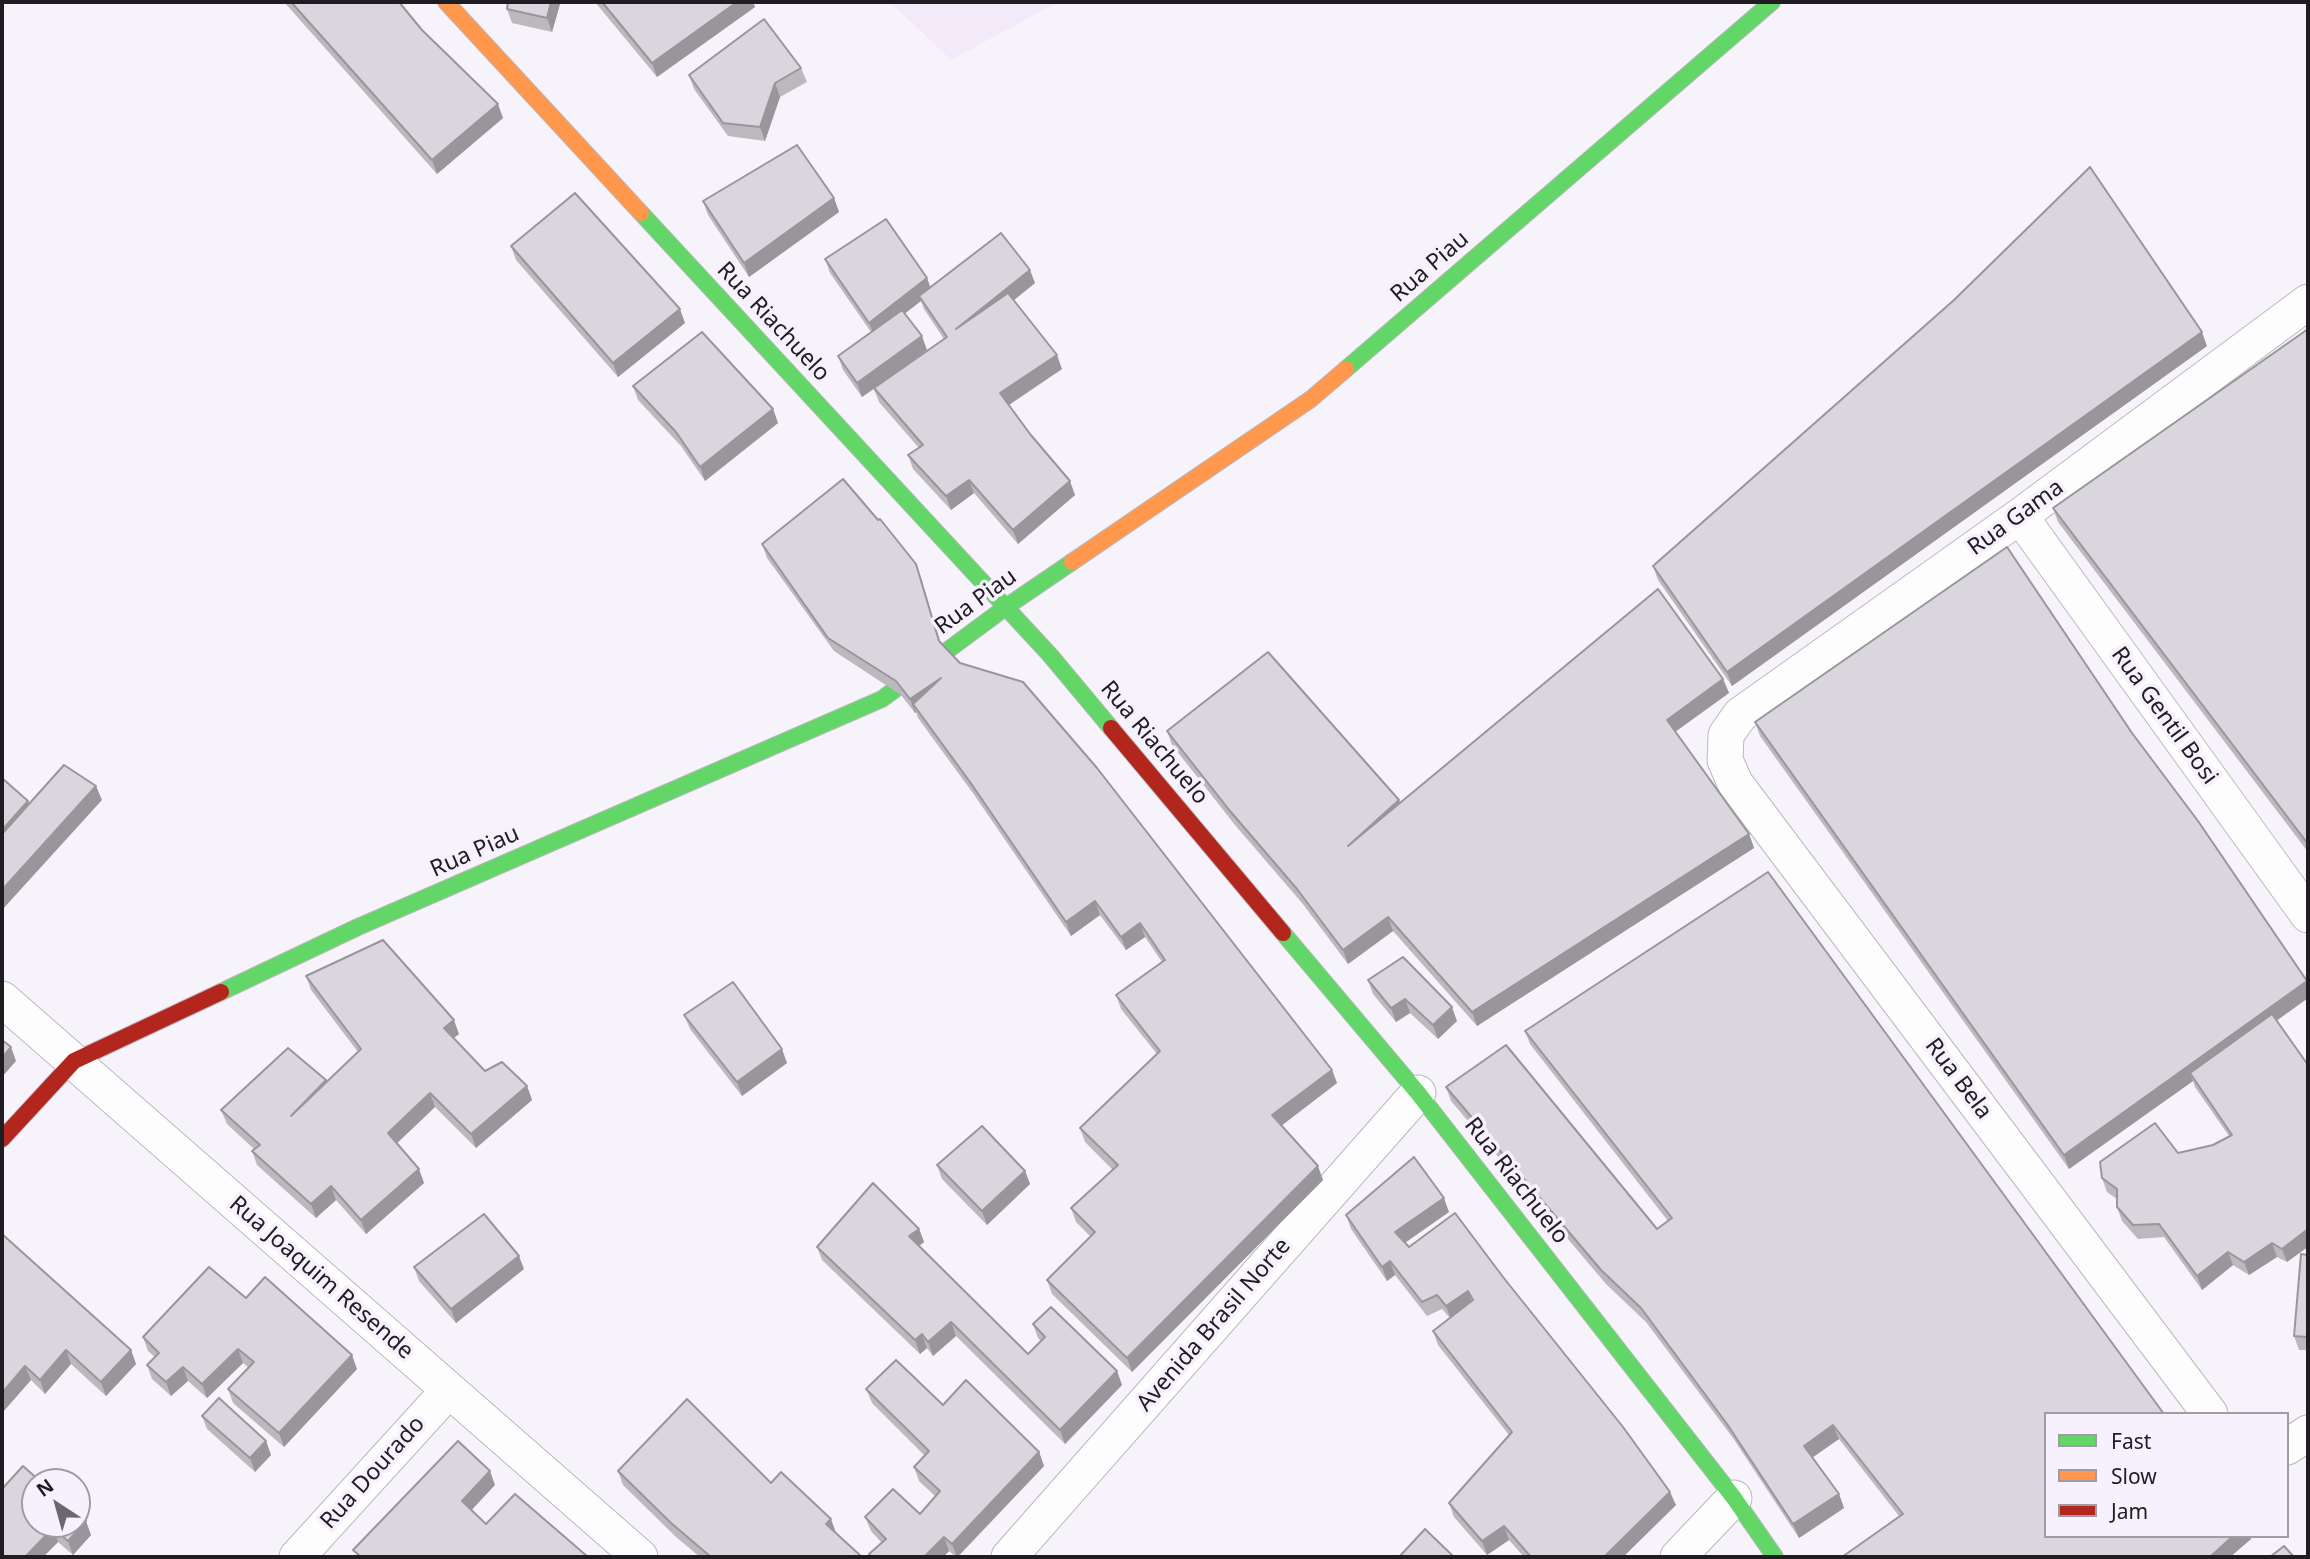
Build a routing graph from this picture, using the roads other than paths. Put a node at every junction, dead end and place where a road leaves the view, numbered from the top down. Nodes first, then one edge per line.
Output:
1 (446, 2) edge
2 (1772, 2) edge
3 (2308, 302) edge
4 (2020, 516) junction
5 (1006, 607) junction
6 (1726, 736) joint
7 (2308, 915) edge
8 (2, 999) edge
9 (74, 1061) junction
10 (1418, 1093) junction
11 (2, 1139) edge
12 (449, 1390) junction
13 (2208, 1412) edge
14 (2308, 1433) edge
15 (2289, 1446) edge
16 (1734, 1498) junction
17 (297, 1557) edge
18 (640, 1557) edge
19 (1009, 1557) edge
20 (1678, 1557) edge
21 (1775, 1557) edge

1 - 5 street, Rua Riachuelo
2 - 5 street, Rua Piau
3 - 4 street, Rua Gama
4 - 6 street, Rua Gama
4 - 7 street, Rua Gentil Bosi
5 - 9 street, Rua Piau
5 - 10 street, Rua Riachuelo
6 - 13 street, Rua Bela
8 - 9 street, Rua Joaquim Resende
9 - 11 street, Rua Piau
9 - 12 street, Rua Joaquim Resende
10 - 16 street, Rua Riachuelo
10 - 19 street, Avenida Brasil Norte
12 - 17 street, Rua Dourado
12 - 18 street, Rua Joaquim Resende
14 - 15 street
16 - 20 street
16 - 21 street, Rua Riachuelo

